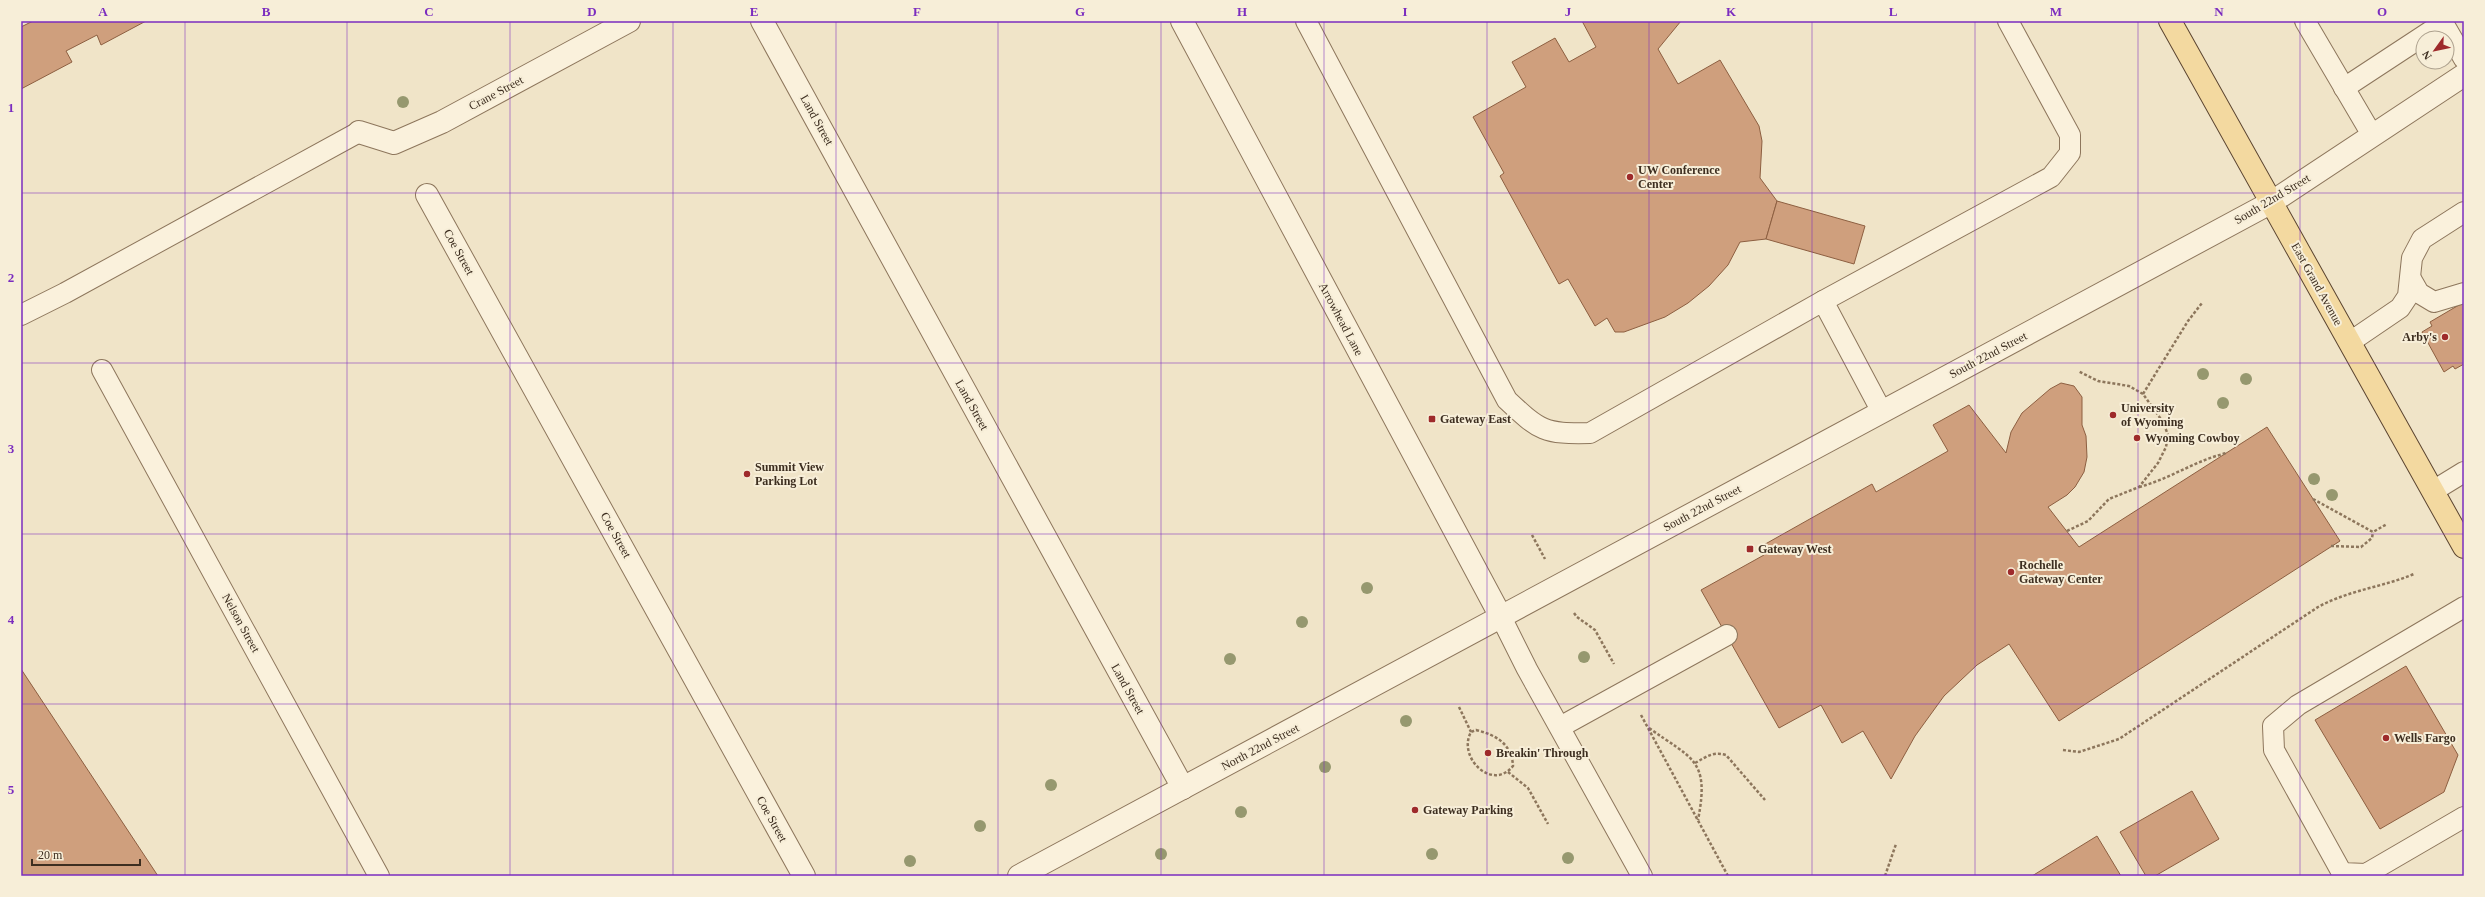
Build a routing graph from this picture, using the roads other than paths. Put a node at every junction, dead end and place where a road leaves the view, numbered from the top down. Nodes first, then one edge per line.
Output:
1 (629, 21) edge
2 (762, 21) edge
3 (1182, 21) edge
4 (1306, 21) edge
5 (2008, 21) edge
6 (2170, 21) edge
7 (2305, 21) edge
8 (2443, 22) edge
9 (2464, 71) edge
10 (2344, 88) junction
11 (359, 132) joint
12 (2372, 136) junction
13 (427, 195) dead end
14 (2272, 202) junction
15 (2464, 212) edge
16 (2411, 279) junction
17 (2464, 293) edge
18 (1822, 301) junction
19 (21, 315) edge
20 (2350, 342) junction
21 (102, 370) dead end
22 (1882, 412) junction
23 (2464, 472) edge
24 (2433, 491) junction
25 (2464, 547) edge
26 (2464, 607) edge
27 (1501, 617) junction
28 (1727, 636) dead end
29 (1560, 728) junction
30 (1182, 788) junction
31 (2464, 817) edge
32 (379, 876) edge
33 (804, 876) edge
34 (1019, 876) edge
35 (1642, 876) edge

1 - 11 street, Crane Street
2 - 30 street, Land Street
3 - 27 street, Arrowhead Lane
4 - 18 lane
5 - 18 lane
6 - 14 main road, East Grand Avenue
7 - 10 lane
8 - 9 lane
8 - 10 lane
9 - 12 street, South 22nd Street
10 - 12 lane
11 - 19 lane
12 - 14 street, South 22nd Street
13 - 33 street, Coe Street
14 - 20 main road, East Grand Avenue
14 - 22 street, South 22nd Street
15 - 16 lane
16 - 17 lane
16 - 20 lane
18 - 22 lane
20 - 24 main road, East Grand Avenue
21 - 32 lane, Nelson Street
22 - 27 street, South 22nd Street
23 - 24 lane
24 - 25 main road, East Grand Avenue
26 - 31 lane
27 - 29 lane
27 - 30 street, North 22nd Street
28 - 29 lane
29 - 35 lane
30 - 34 street, North 22nd Street

